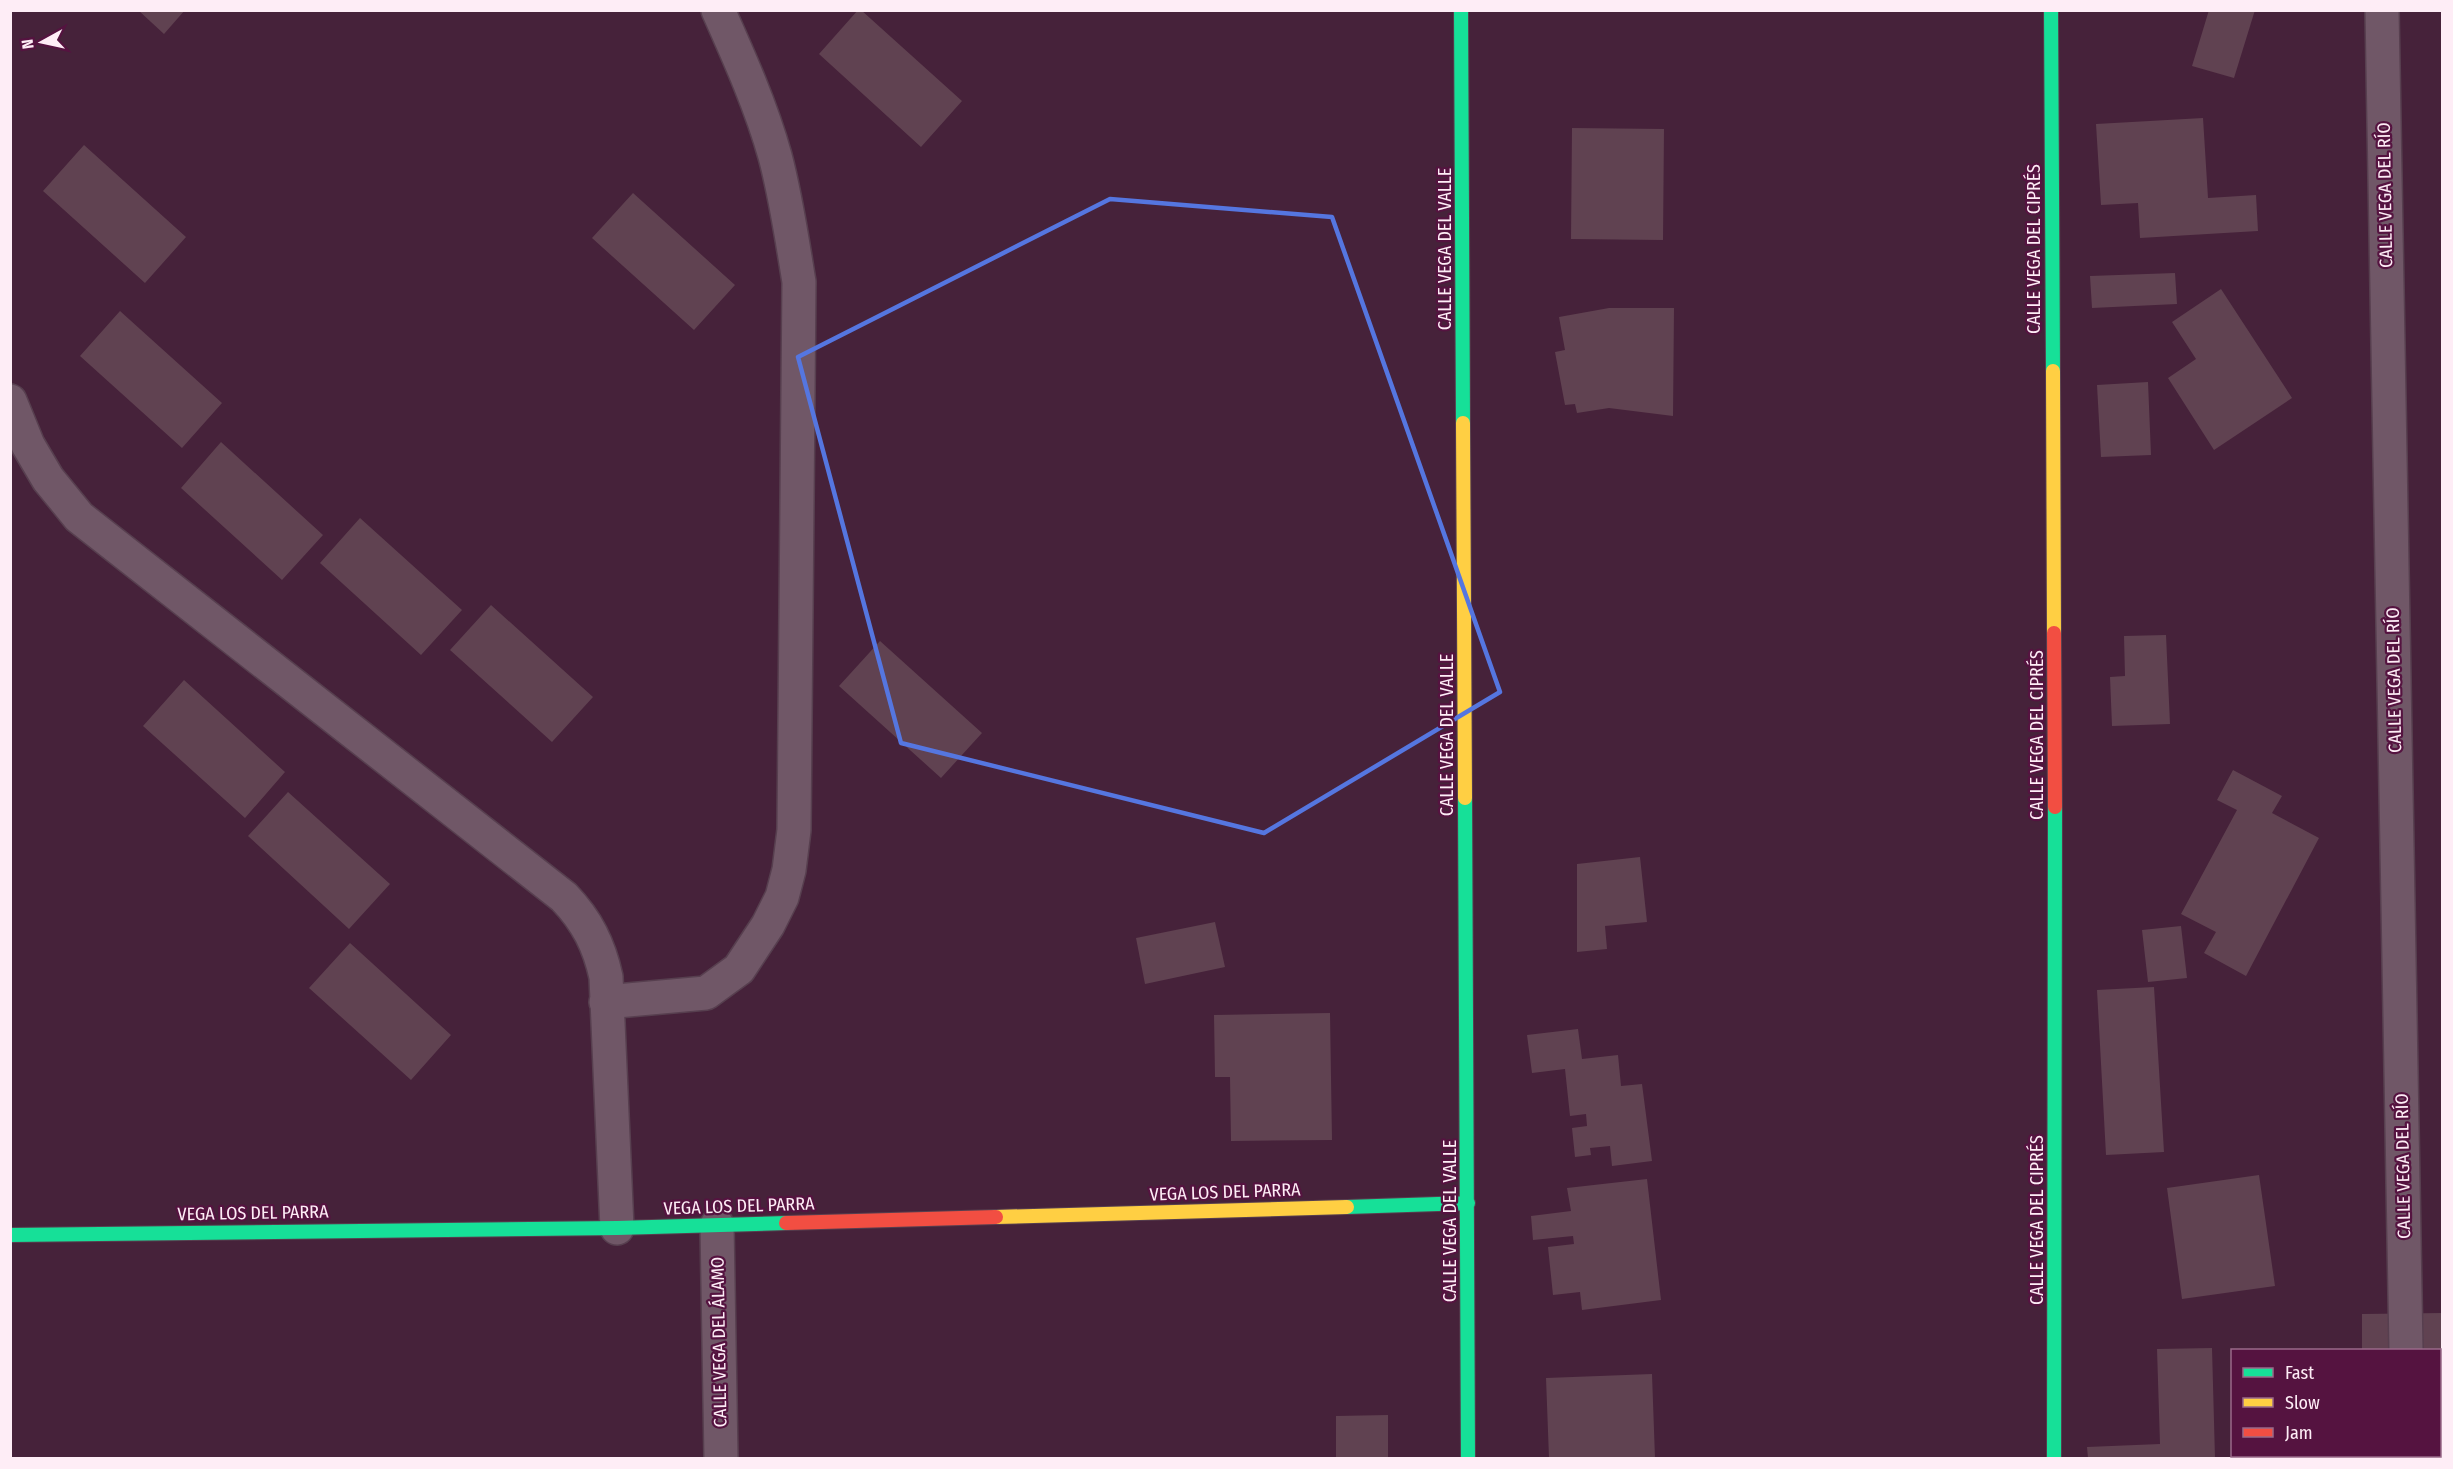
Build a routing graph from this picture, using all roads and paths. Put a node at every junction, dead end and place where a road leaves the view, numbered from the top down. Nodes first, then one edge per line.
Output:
1 (718, 10) edge
2 (1461, 10) edge
3 (2051, 10) edge
4 (2382, 10) edge
5 (10, 401) edge
6 (606, 1002) junction
7 (1468, 1203) junction
8 (717, 1225) junction
9 (617, 1228) junction
10 (10, 1235) edge
11 (2406, 1349) edge
12 (720, 1458) edge
13 (1468, 1458) edge
14 (2054, 1458) edge

1 - 6 street
2 - 7 street, CALLE VEGA DEL VALLE
3 - 14 street, CALLE VEGA DEL CIPRÉS
4 - 11 street, CALLE VEGA DEL RÍO
5 - 6 street
6 - 9 street
7 - 8 street, VEGA LOS DEL PARRA
7 - 13 street, CALLE VEGA DEL VALLE
8 - 9 street, VEGA LOS DEL PARRA
8 - 12 street, CALLE VEGA DEL ÁLAMO
9 - 10 street, VEGA LOS DEL PARRA

